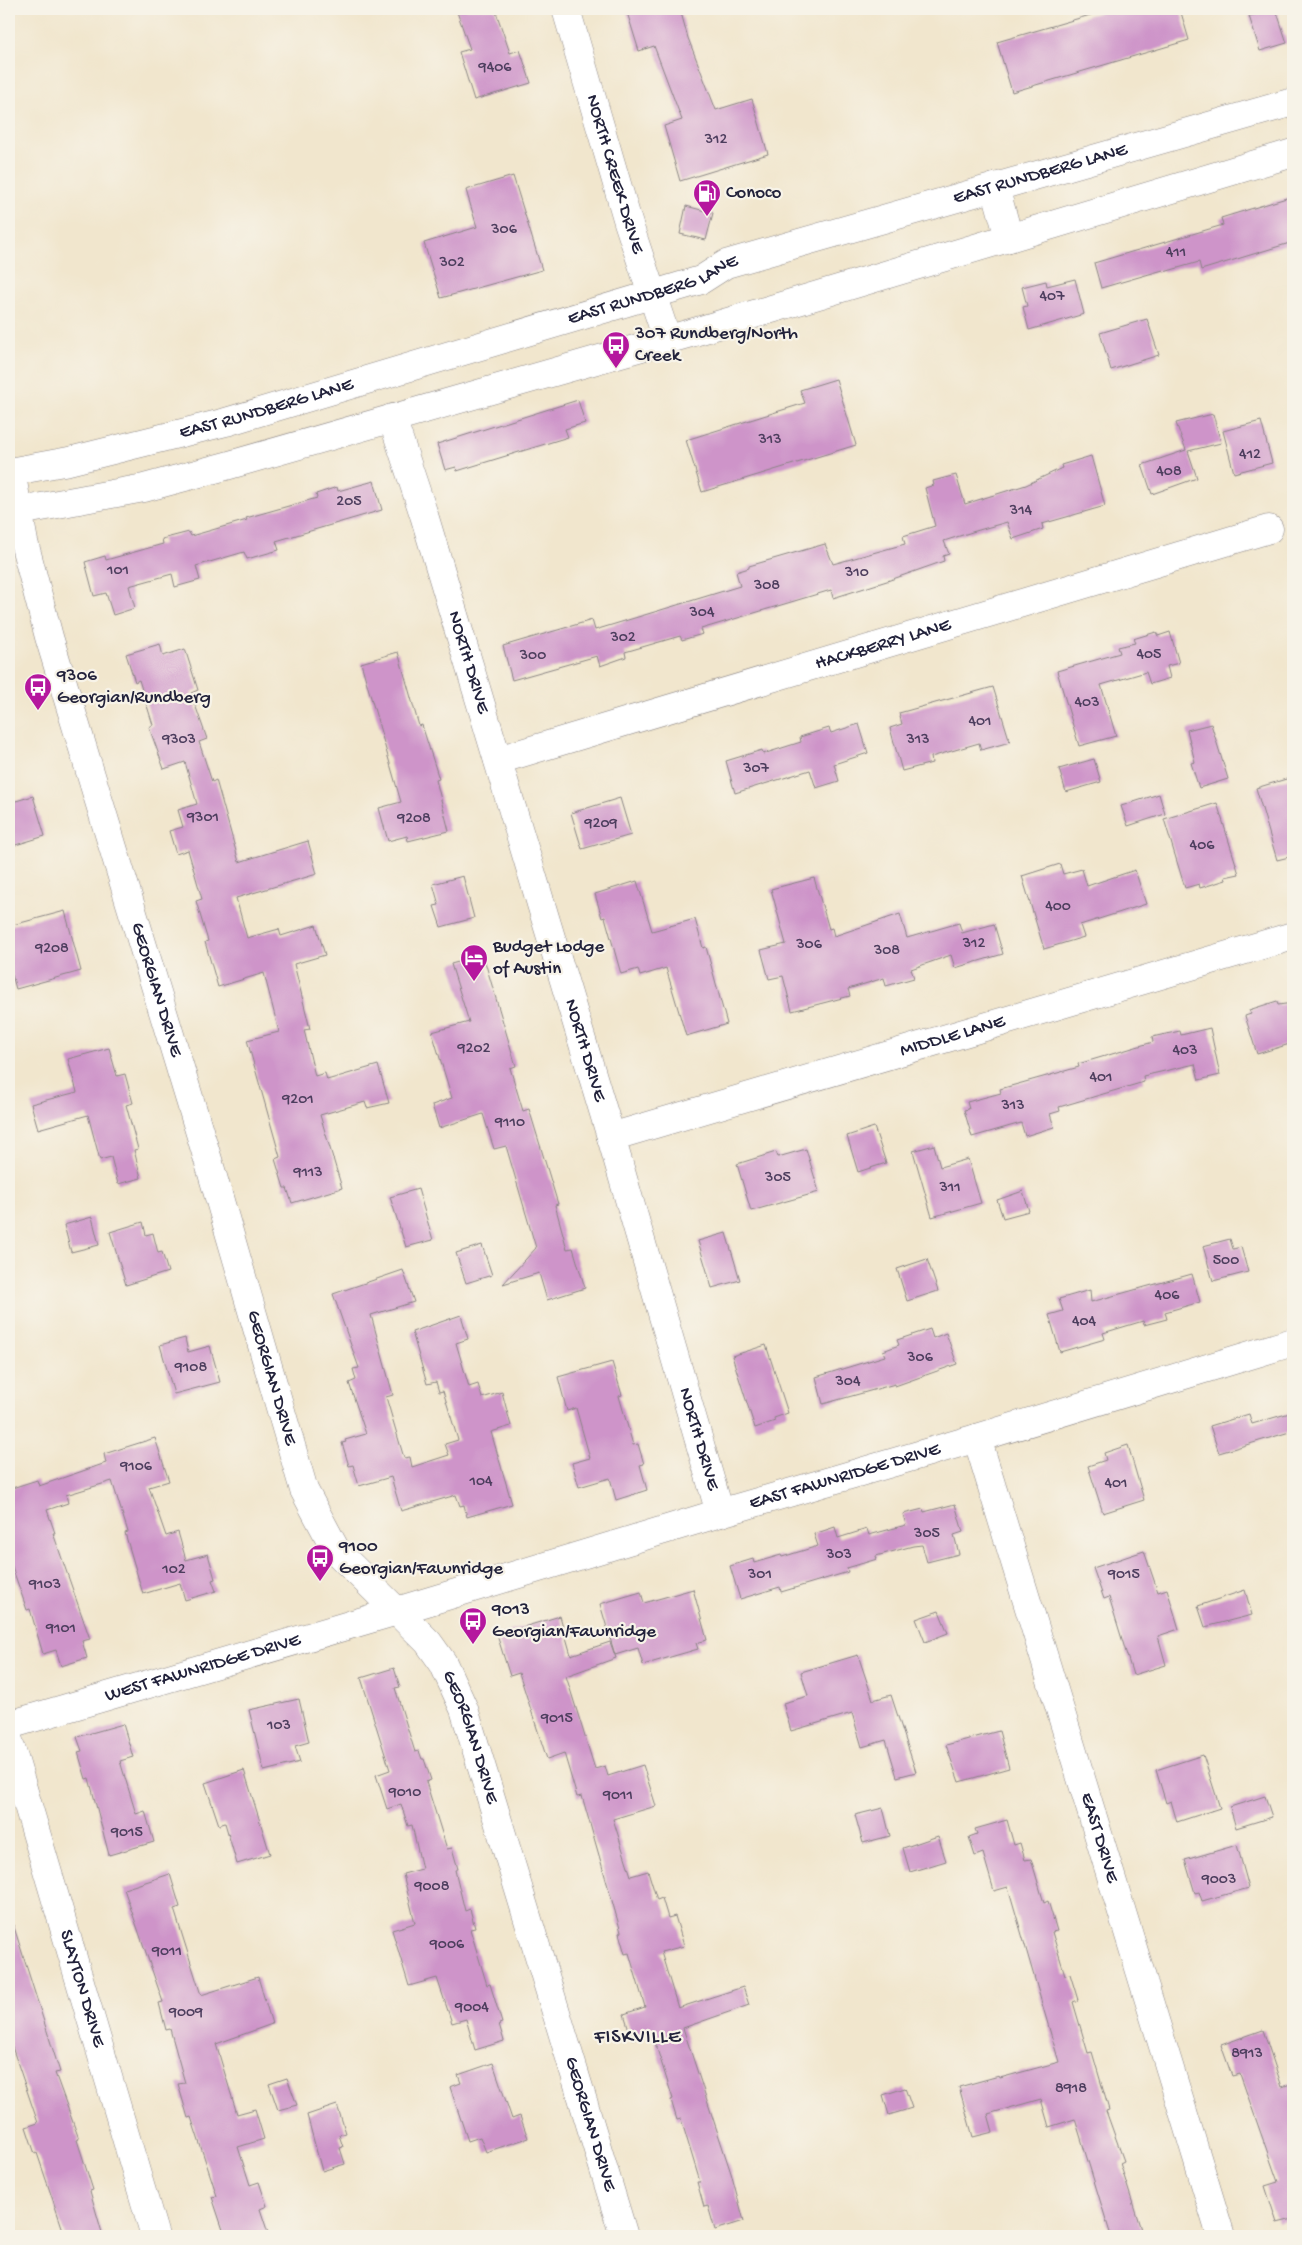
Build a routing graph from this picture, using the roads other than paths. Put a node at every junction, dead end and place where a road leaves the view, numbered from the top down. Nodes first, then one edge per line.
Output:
1 (566, 9) edge
2 (1293, 102) edge
3 (1293, 153) edge
4 (995, 187) junction
5 (1009, 238) junction
6 (653, 294) junction
7 (666, 339) junction
8 (392, 418) junction
9 (10, 471) edge
10 (13, 512) edge
11 (1269, 529) dead end
12 (498, 760) junction
13 (1293, 936) edge
14 (611, 1137) junction
15 (1293, 1342) edge
16 (976, 1438) junction
17 (720, 1512) junction
18 (397, 1611) junction
19 (9, 1725) edge
20 (9, 1741) edge
21 (155, 2236) edge
22 (624, 2236) edge
23 (1221, 2236) edge

1 - 6 street, NORTH CREEK DRIVE
2 - 4 street, EAST RUNDBERG LANE
3 - 5 street
4 - 5 street
4 - 6 street, EAST RUNDBERG LANE
5 - 7 street
6 - 7 street, NORTH CREEK DRIVE
6 - 9 street, EAST RUNDBERG LANE
7 - 8 street
8 - 10 street
8 - 12 street, NORTH DRIVE
9 - 10 street, GEORGIAN DRIVE
10 - 18 street, GEORGIAN DRIVE
11 - 12 street, HACKBERRY LANE
12 - 14 street, NORTH DRIVE
13 - 14 street, MIDDLE LANE
14 - 17 street, NORTH DRIVE
15 - 16 street, EAST FAWNRIDGE DRIVE
16 - 17 street, EAST FAWNRIDGE DRIVE
16 - 23 street, EAST DRIVE
17 - 18 street, EAST FAWNRIDGE DRIVE
18 - 19 street, WEST FAWNRIDGE DRIVE
18 - 22 street, GEORGIAN DRIVE
20 - 21 street, SLAYTON DRIVE

